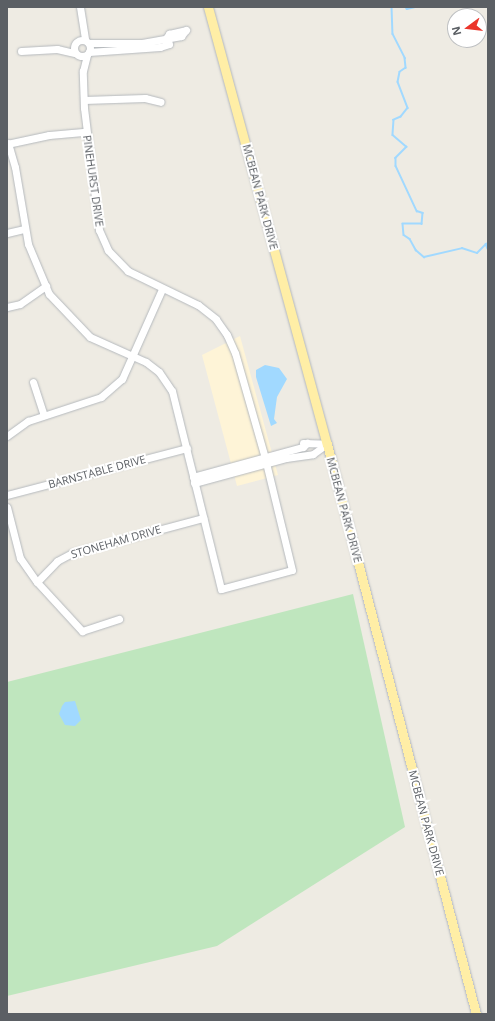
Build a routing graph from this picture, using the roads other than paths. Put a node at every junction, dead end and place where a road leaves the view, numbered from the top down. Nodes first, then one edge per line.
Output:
1 (80, 7) edge
2 (208, 7) edge
3 (81, 24) junction
4 (186, 30) dead end
5 (168, 41) junction
6 (87, 42) junction
7 (76, 43) junction
8 (57, 49) junction
9 (21, 51) dead end
10 (88, 53) junction
11 (76, 54) junction
12 (83, 72) junction
13 (84, 100) junction
14 (161, 102) dead end
15 (86, 132) junction
16 (7, 144) edge
17 (25, 229) junction
18 (7, 233) edge
19 (46, 286) junction
20 (162, 289) junction
21 (7, 308) edge
22 (132, 355) junction
23 (33, 382) dead end
24 (44, 415) junction
25 (7, 436) edge
26 (326, 444) junction
27 (187, 448) junction
28 (291, 454) junction
29 (266, 460) junction
30 (194, 480) junction
31 (7, 495) edge
32 (7, 507) edge
33 (203, 518) junction
34 (37, 582) junction
35 (118, 618) dead end
36 (476, 1014) edge

1 - 3 street
2 - 26 main road, MCBEAN PARK DRIVE
3 - 6 street, PINEHURST DRIVE
3 - 7 street, PINEHURST DRIVE
4 - 5 street
5 - 6 street
5 - 10 street
6 - 7 street
6 - 10 street, PINEHURST DRIVE
7 - 8 street
7 - 11 street, PINEHURST DRIVE
8 - 9 street
8 - 11 street
10 - 11 street
10 - 12 street, PINEHURST DRIVE
11 - 12 street, PINEHURST DRIVE
12 - 13 street, PINEHURST DRIVE
13 - 14 street
13 - 15 street, PINEHURST DRIVE
15 - 16 street
15 - 20 street, PINEHURST DRIVE
16 - 17 street
17 - 18 street
17 - 19 street
19 - 21 street
19 - 22 street
20 - 22 street
20 - 29 street, PINEHURST DRIVE
22 - 24 street
22 - 27 street
23 - 24 street
24 - 25 street
26 - 28 street
26 - 28 street
26 - 36 main road, MCBEAN PARK DRIVE
27 - 30 street
27 - 31 street, BARNSTABLE DRIVE
28 - 29 street
29 - 30 street
29 - 33 street, PINEHURST DRIVE
30 - 33 street
32 - 34 street
33 - 34 street, STONEHAM DRIVE
34 - 35 street

